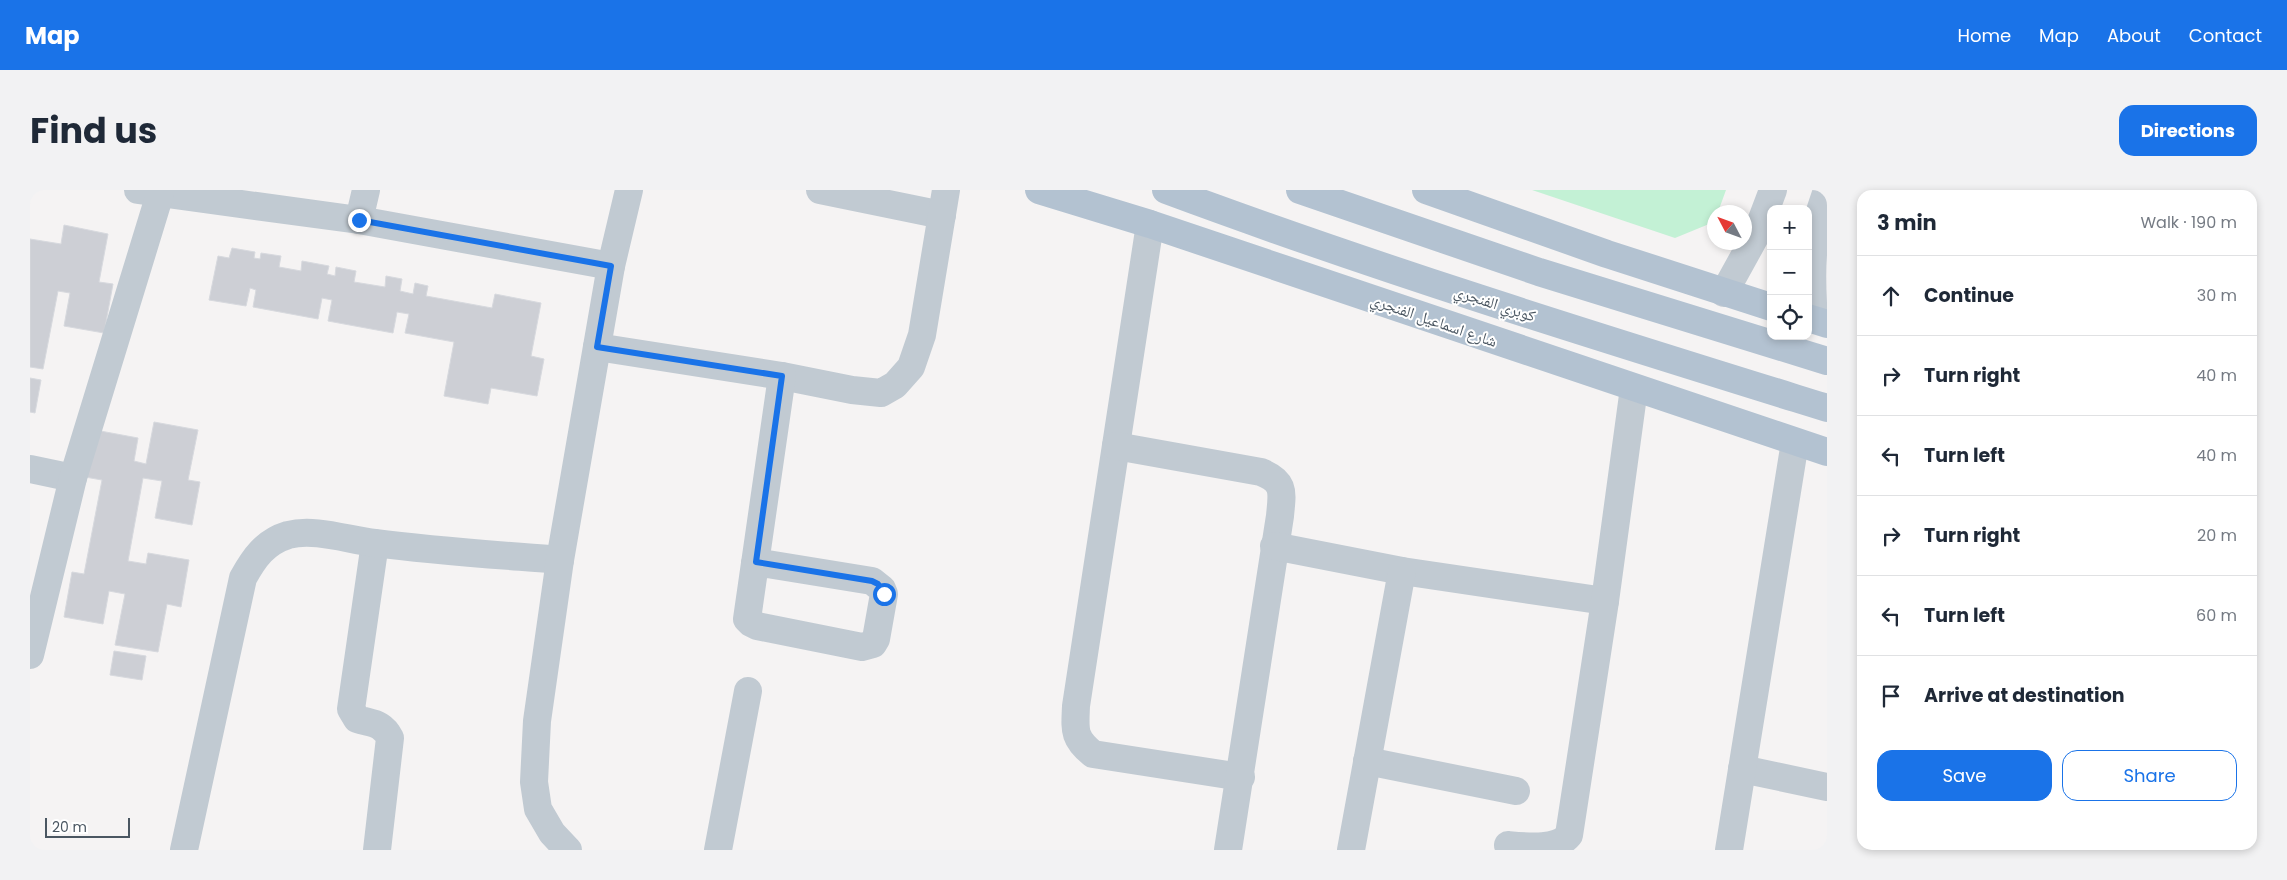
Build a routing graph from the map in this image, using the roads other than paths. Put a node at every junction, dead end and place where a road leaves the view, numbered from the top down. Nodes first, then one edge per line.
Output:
1 (366, 190) edge
2 (628, 190) edge
3 (820, 190) edge
4 (1040, 190) edge
5 (1166, 190) edge
6 (1300, 190) edge
7 (1426, 190) edge
8 (1773, 190) edge
9 (149, 192) edge
10 (1826, 193) edge
11 (944, 202) edge
12 (359, 220) junction
13 (1150, 224) junction
14 (611, 266) junction
15 (1724, 293) junction
16 (1767, 306) edge
17 (1816, 321) edge
18 (597, 347) junction
19 (1827, 361) edge
20 (782, 376) junction
21 (1634, 388) junction
22 (1827, 408) edge
23 (1795, 442) junction
24 (1116, 446) junction
25 (1827, 452) edge
26 (30, 470) edge
27 (73, 478) junction
28 (375, 543) junction
29 (1274, 546) junction
30 (560, 560) junction
31 (756, 562) junction
32 (1402, 571) junction
33 (1606, 601) junction
34 (30, 655) edge
35 (748, 691) dead end
36 (1367, 761) junction
37 (1742, 769) junction
38 (1241, 778) junction
39 (1827, 786) edge
40 (1516, 791) dead end
41 (1508, 845) dead end
42 (184, 850) edge
43 (377, 850) edge
44 (568, 850) edge
45 (718, 850) edge
46 (1228, 850) edge
47 (1351, 850) edge
48 (1729, 850) edge

1 - 12 street
2 - 14 street
3 - 11 street
4 - 13 main road, شارع اسماعيل الفنجري
5 - 22 main road, كوبري الفنجري
6 - 19 main road
7 - 15 main road
8 - 15 street
9 - 12 street
9 - 27 street
10 - 17 street
11 - 20 street
12 - 14 street
13 - 21 main road, شارع اسماعيل الفنجري
13 - 24 street
14 - 18 street
15 - 16 main road
18 - 20 street
18 - 30 street
20 - 31 street
21 - 23 main road, شارع اسماعيل الفنجري
21 - 33 street
23 - 25 main road, شارع اسماعيل الفنجري
23 - 37 street
24 - 29 street
24 - 38 street
26 - 27 street
27 - 34 street
28 - 30 street
28 - 42 street
28 - 43 street
29 - 32 street
29 - 38 street
30 - 44 street
31 - 31 street
32 - 33 street
32 - 36 street
33 - 41 street
35 - 45 street
36 - 40 street
36 - 47 street
37 - 39 street
37 - 48 street
38 - 46 street

